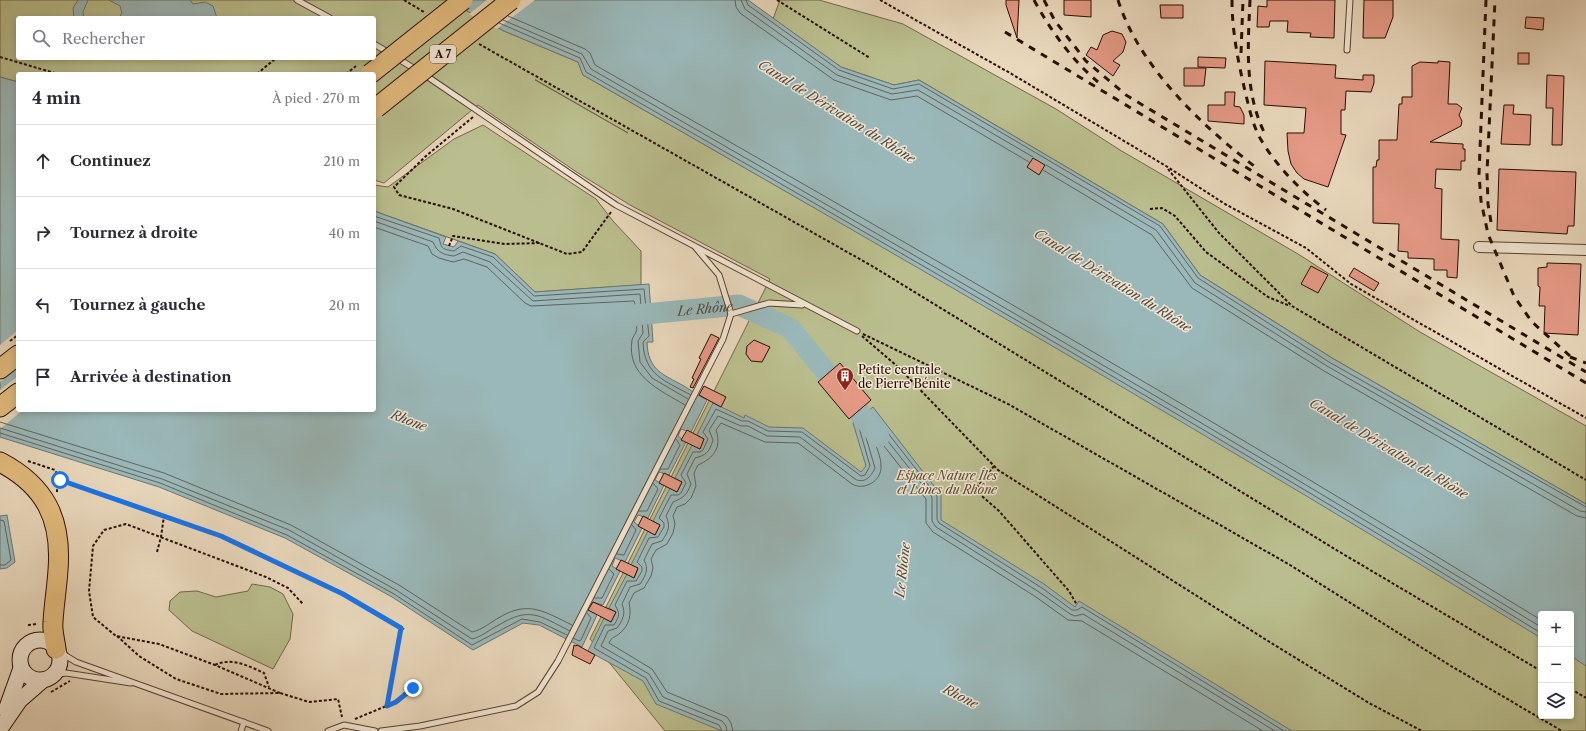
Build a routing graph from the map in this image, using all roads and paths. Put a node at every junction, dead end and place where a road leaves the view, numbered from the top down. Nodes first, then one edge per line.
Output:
1 (297, 0) edge
2 (404, 0) edge
3 (463, 0) edge
4 (510, 0) edge
5 (777, 0) edge
6 (880, 0) edge
7 (1350, 0) edge
8 (326, 16) edge
9 (431, 16) dead end
10 (477, 43) dead end
11 (376, 45) edge
12 (1347, 50) dead end
13 (0, 57) edge
14 (870, 58) dead end
15 (274, 60) edge
16 (51, 72) edge
17 (259, 72) edge
18 (373, 72) edge
19 (376, 107) edge
20 (478, 113) junction
21 (1166, 166) junction
22 (616, 205) junction
23 (1150, 209) dead end
24 (541, 243) junction
25 (449, 246) dead end
26 (1479, 247) dead end
27 (696, 248) junction
28 (1586, 250) edge
29 (805, 305) junction
30 (1292, 306) junction
31 (731, 314) junction
32 (857, 331) junction
33 (16, 356) edge
34 (0, 369) edge
35 (16, 394) edge
36 (0, 407) edge
37 (1586, 418) edge
38 (25, 460) dead end
39 (0, 462) edge
40 (994, 466) junction
41 (1586, 480) edge
42 (164, 516) junction
43 (161, 537) junction
44 (157, 552) dead end
45 (303, 604) dead end
46 (1077, 604) dead end
47 (44, 623) dead end
48 (28, 625) dead end
49 (116, 636) junction
50 (56, 649) junction
51 (215, 665) junction
52 (22, 668) junction
53 (1538, 669) edge
54 (48, 678) junction
55 (142, 684) junction
56 (269, 687) junction
57 (413, 688) dead end
58 (1574, 691) edge
59 (280, 693) junction
60 (1586, 698) edge
61 (387, 706) junction
62 (244, 722) junction
63 (0, 725) edge
64 (344, 726) junction
65 (0, 729) edge
66 (241, 731) edge
67 (268, 731) edge
68 (328, 731) edge
69 (375, 731) edge
70 (381, 731) edge
71 (1422, 731) edge
72 (1562, 731) edge

1 - 8 lane
2 - 9 path
3 - 18 highway, A 7, bridge
4 - 19 highway, A 7, bridge
5 - 14 path
6 - 21 path
7 - 12 lane
10 - 53 path
11 - 20 lane
13 - 16 path
15 - 17 path
20 - 22 lane
20 - 24 path
21 - 30 path
21 - 37 path
22 - 24 path
22 - 27 lane
23 - 30 path
24 - 25 path
26 - 28 street
27 - 29 lane
27 - 31 lane
29 - 31 lane
29 - 32 lane
30 - 41 path
31 - 70 lane
32 - 40 path
32 - 72 path
33 - 34 highway
35 - 36 highway
38 - 42 path
39 - 50 highway
40 - 46 path
40 - 71 path
42 - 43 path
42 - 61 path
43 - 44 path
43 - 45 path
43 - 49 path
47 - 48 path
49 - 51 path
49 - 59 path
50 - 52 main road
50 - 54 main road
50 - 55 lane
51 - 56 path
51 - 56 path
52 - 54 main road
52 - 63 main road
54 - 55 lane
54 - 65 main road
55 - 62 lane
56 - 59 path
57 - 61 path
58 - 60 path
59 - 64 path
61 - 64 path
62 - 66 lane
62 - 67 lane
64 - 68 lane
64 - 69 lane

